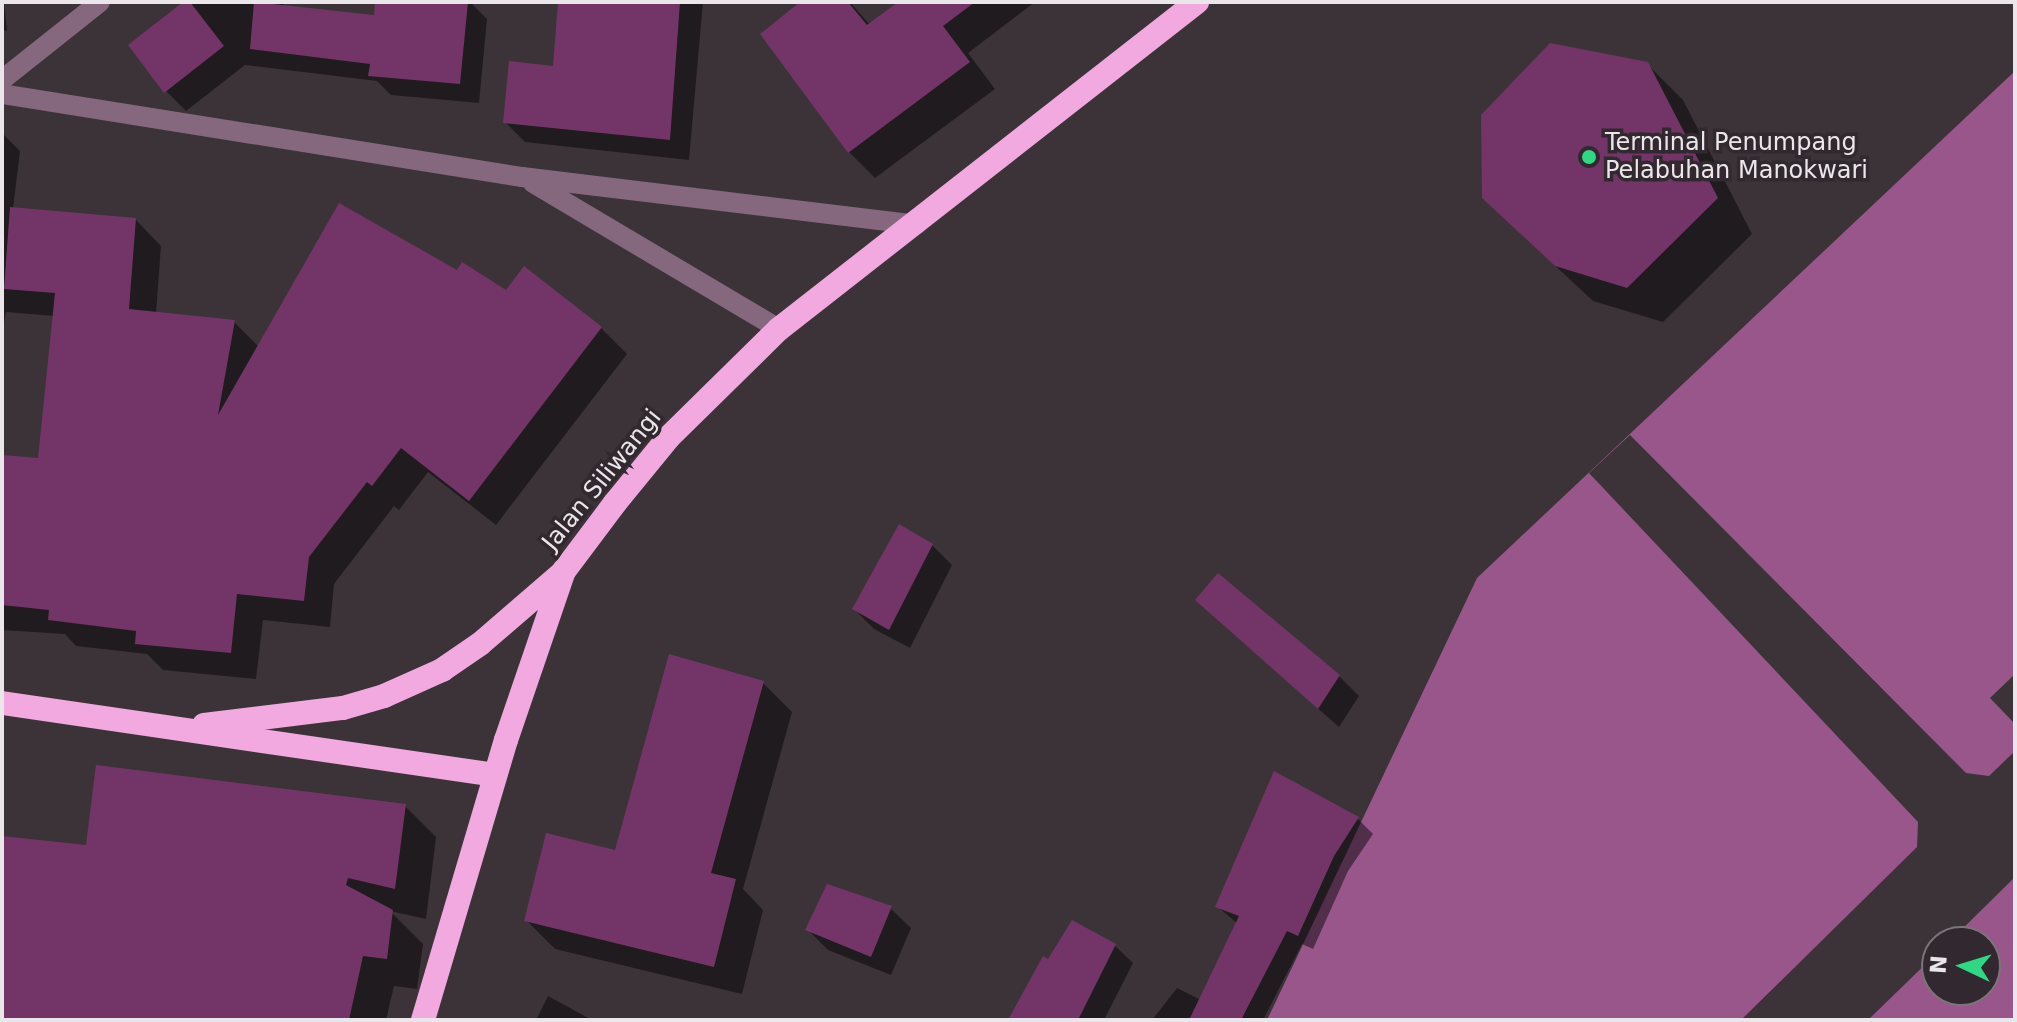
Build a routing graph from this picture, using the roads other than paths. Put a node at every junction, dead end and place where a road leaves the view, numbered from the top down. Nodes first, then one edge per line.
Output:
1 (100, 2) edge
2 (1197, 2) edge
3 (2, 80) edge
4 (2, 94) edge
5 (522, 177) junction
6 (916, 225) junction
7 (779, 329) junction
8 (564, 571) junction
9 (2, 703) edge
10 (178, 729) junction
11 (495, 775) junction
12 (423, 1020) edge

1 - 3 street
2 - 6 highway, Jalan Siliwangi
4 - 5 street
5 - 6 street
5 - 7 street
6 - 7 highway, Jalan Siliwangi
7 - 8 highway, Jalan Siliwangi
8 - 10 highway
8 - 11 highway, Jalan Siliwangi
9 - 10 highway
10 - 11 highway
11 - 12 highway, Jalan Siliwangi

